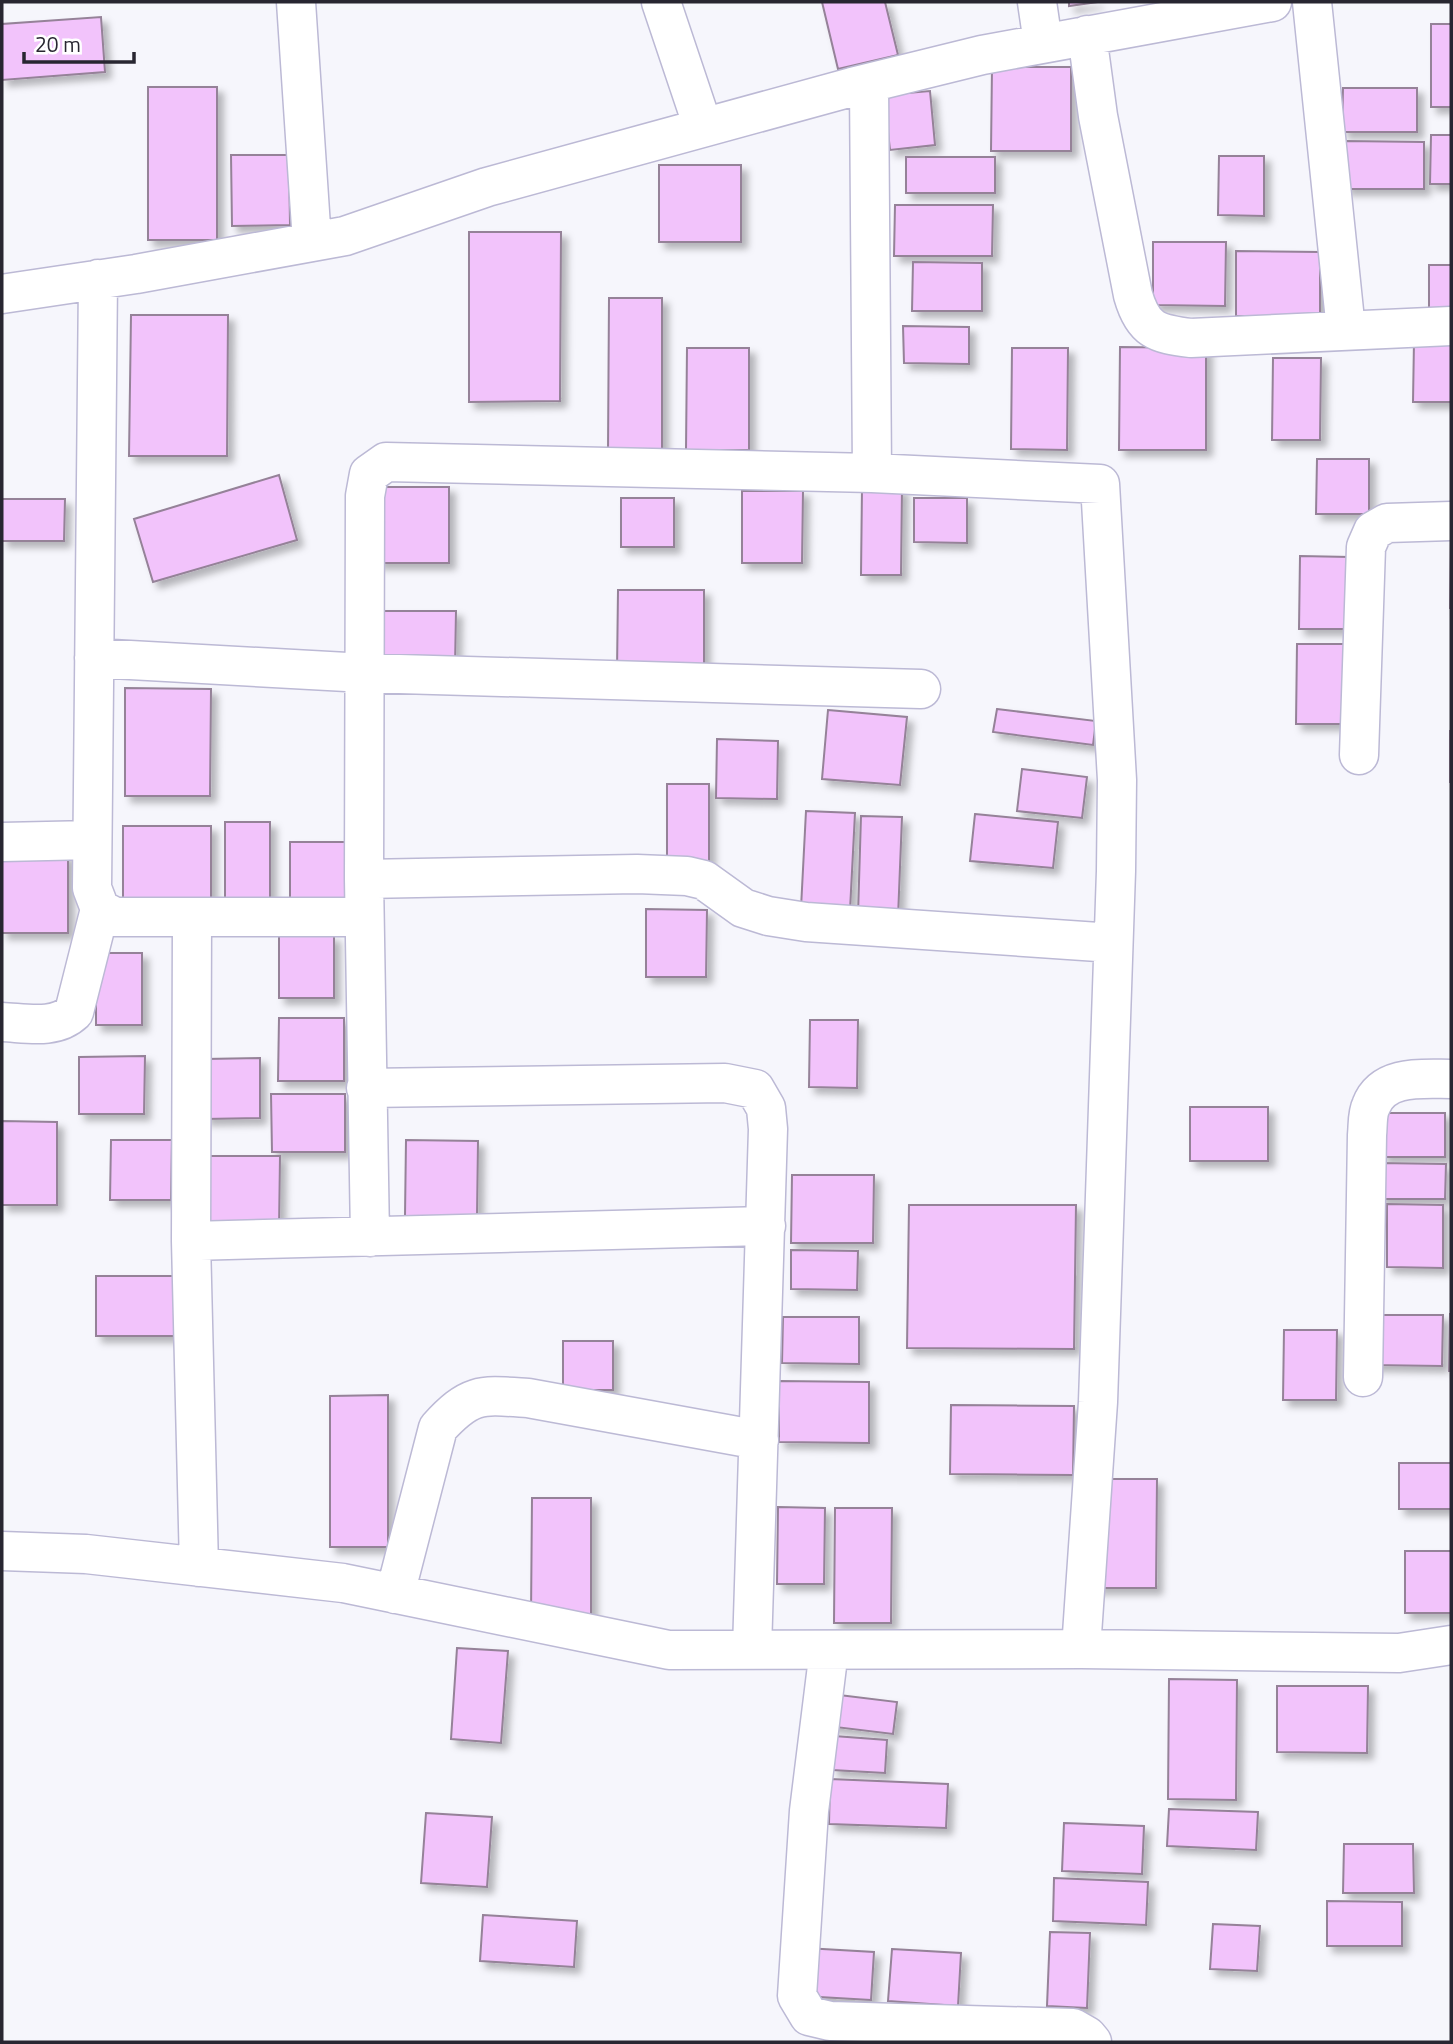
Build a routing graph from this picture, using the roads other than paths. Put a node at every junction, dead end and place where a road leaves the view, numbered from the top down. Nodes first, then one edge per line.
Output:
1 (296, 2) edge
2 (661, 2) edge
3 (1037, 2) edge
4 (1311, 2) edge
5 (1250, 4) edge
6 (1087, 35) junction
7 (1043, 43) junction
8 (869, 84) junction
9 (703, 127) junction
10 (312, 242) junction
11 (98, 279) junction
12 (2, 293) edge
13 (1451, 326) edge
14 (1346, 330) junction
15 (872, 473) junction
16 (1451, 521) edge
17 (94, 658) junction
18 (365, 673) junction
19 (921, 689) dead end
20 (1359, 755) dead end
21 (92, 840) junction
22 (2, 842) edge
23 (364, 879) junction
24 (100, 909) junction
25 (364, 917) junction
26 (192, 918) junction
27 (1113, 943) junction
28 (2, 1023) edge
29 (1451, 1079) edge
30 (366, 1088) junction
31 (766, 1226) junction
32 (370, 1237) junction
33 (191, 1241) junction
34 (1363, 1377) dead end
35 (759, 1440) junction
36 (2, 1551) edge
37 (199, 1567) junction
38 (395, 1594) junction
39 (1451, 1646) edge
40 (1081, 1649) junction
41 (752, 1650) junction
42 (829, 1650) junction
43 (1092, 2042) edge

1 - 10 street
2 - 9 street
3 - 7 street
4 - 14 street
5 - 6 street
6 - 7 street
6 - 14 street
7 - 8 street
8 - 9 street
8 - 15 street
9 - 10 street
10 - 11 street
11 - 12 street
11 - 17 street
13 - 14 street
15 - 18 street
15 - 27 street
16 - 20 street
17 - 18 street
17 - 21 street
18 - 19 street
18 - 23 street
21 - 22 street
21 - 24 street
23 - 25 street
23 - 27 street
24 - 26 street
24 - 28 street
25 - 26 street
25 - 30 street
26 - 33 street
27 - 40 street
29 - 34 street
30 - 31 street
30 - 32 street
31 - 32 street
31 - 35 street
32 - 33 street
33 - 37 street
35 - 38 street
35 - 41 street
36 - 37 street
37 - 38 street
38 - 41 street
39 - 40 street
40 - 42 street
41 - 42 street
42 - 43 street

